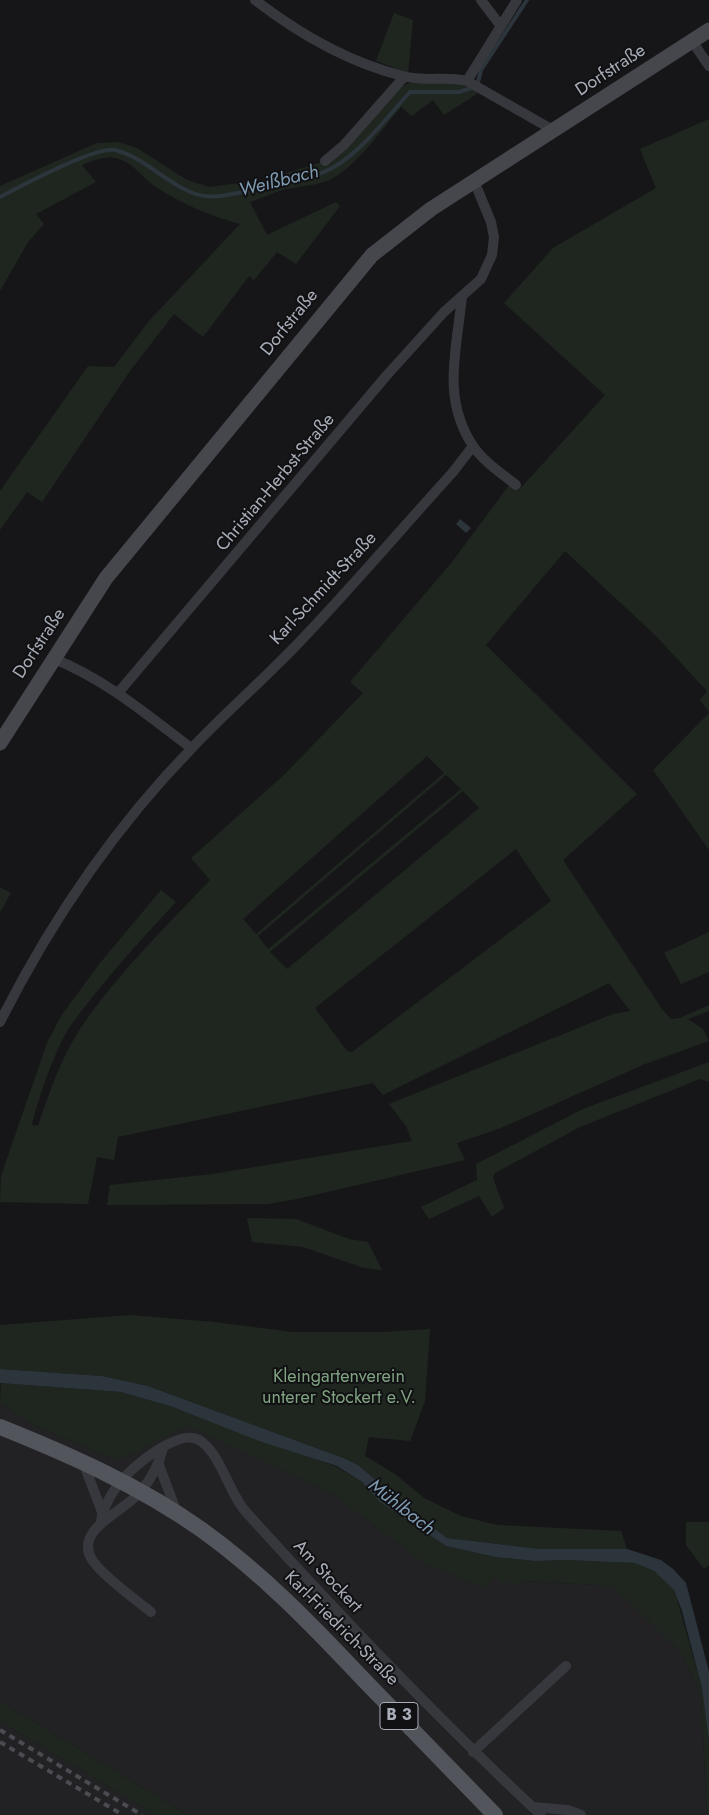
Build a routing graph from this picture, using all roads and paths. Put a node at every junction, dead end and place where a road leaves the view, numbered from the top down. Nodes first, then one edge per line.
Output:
1 (254, 0) edge
2 (481, 0) edge
3 (517, 0) edge
4 (500, 25) junction
5 (709, 30) edge
6 (692, 41) junction
7 (709, 66) edge
8 (404, 77) junction
9 (470, 82) junction
10 (553, 130) junction
11 (325, 161) dead end
12 (474, 181) junction
13 (462, 296) junction
14 (473, 446) junction
15 (516, 485) dead end
16 (52, 658) junction
17 (118, 693) junction
18 (0, 743) edge
19 (191, 748) junction
20 (0, 1022) edge
21 (0, 1427) edge
22 (163, 1448) junction
23 (83, 1462) junction
24 (159, 1465) junction
25 (120, 1482) junction
26 (141, 1492) junction
27 (178, 1514) junction
28 (101, 1517) junction
29 (150, 1612) dead end
30 (566, 1666) dead end
31 (473, 1752) junction
32 (532, 1807) junction
33 (495, 1815) edge
34 (541, 1815) edge
35 (581, 1815) edge

1 - 8 street
2 - 4 street
3 - 4 street
4 - 9 street
5 - 6 street, Dorfstraße
6 - 7 street
6 - 10 street, Dorfstraße
8 - 9 street
8 - 11 street
9 - 10 street
10 - 12 street, Dorfstraße
12 - 13 street
12 - 16 street, Dorfstraße
13 - 14 street
13 - 17 street, Christian-Herbst-Straße
14 - 15 street
14 - 19 street, Karl-Schmidt-Straße
16 - 17 street
16 - 18 street, Dorfstraße
17 - 19 street
19 - 20 street, Karl-Schmidt-Straße
21 - 23 main road, Karl-Friedrich-Straße / B 3
22 - 24 street
22 - 25 street, Am Stockert
22 - 31 street, Am Stockert
23 - 25 main road, Karl-Friedrich-Straße / B 3
23 - 28 street
24 - 26 street
24 - 27 street
25 - 26 main road, Karl-Friedrich-Straße / B 3
25 - 28 street
26 - 27 main road, Karl-Friedrich-Straße / B 3
26 - 28 street
27 - 33 main road, Karl-Friedrich-Straße / B 3
28 - 29 street
30 - 31 street
31 - 32 street, Am Stockert
32 - 34 street, Am Stockert
32 - 35 street

